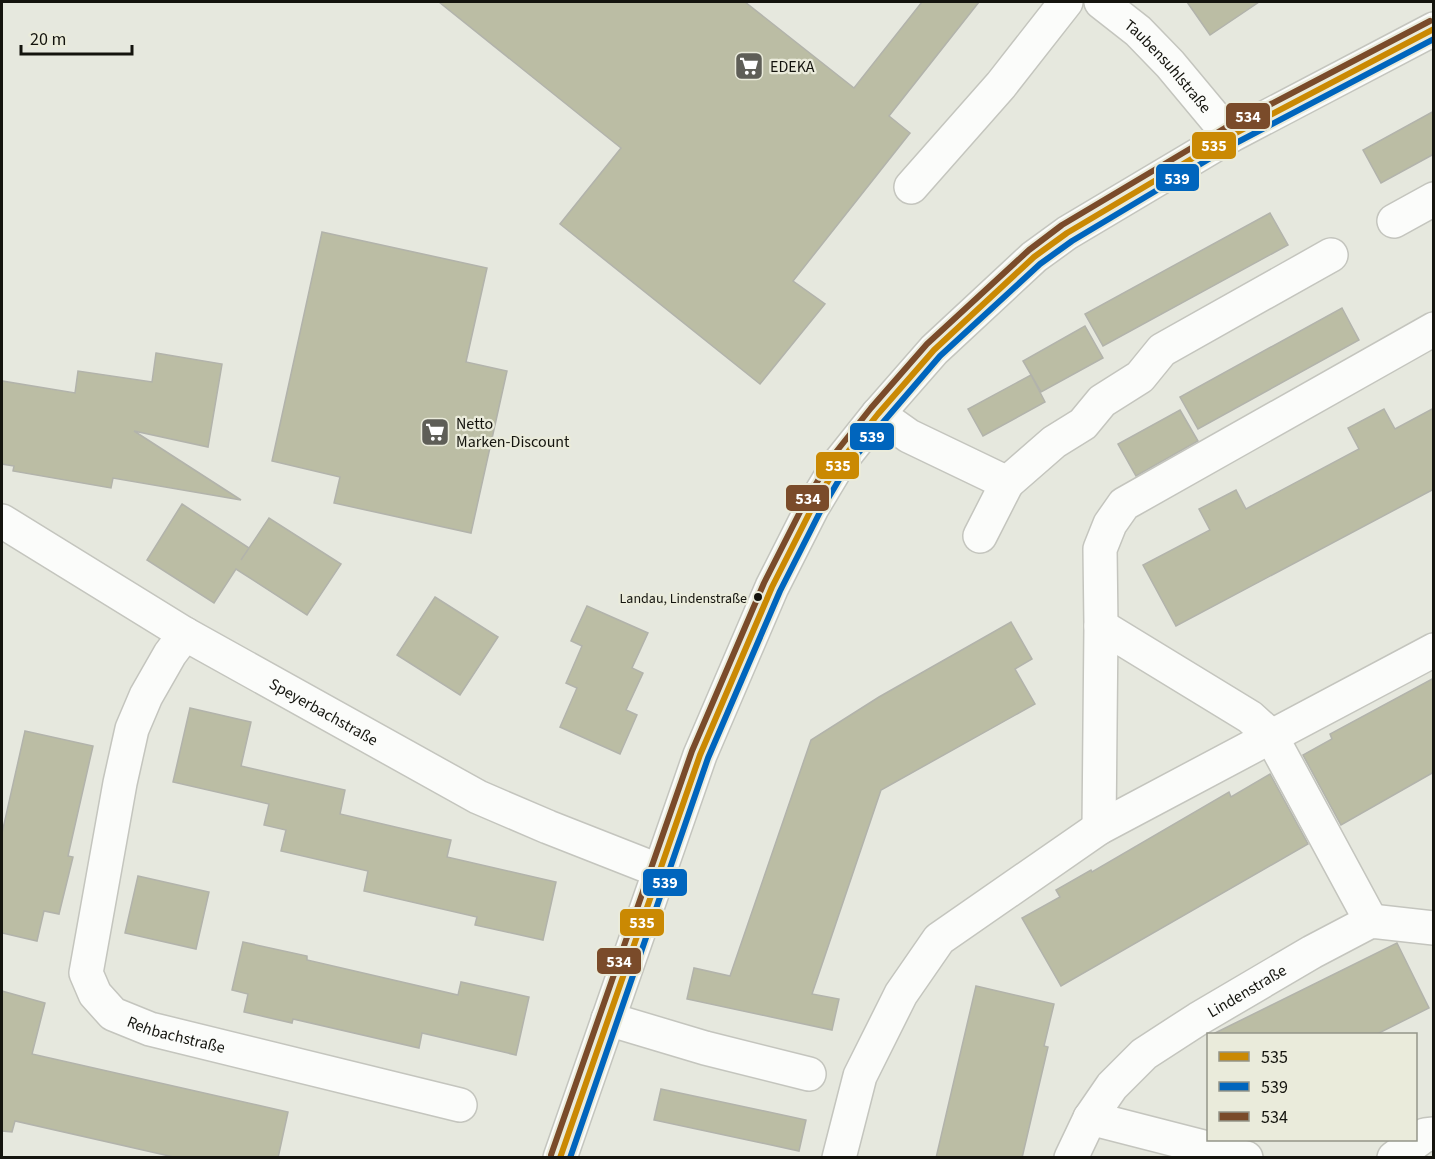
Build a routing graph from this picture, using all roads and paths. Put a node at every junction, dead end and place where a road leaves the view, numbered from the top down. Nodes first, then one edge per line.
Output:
1 (1066, 2) edge
2 (1101, 2) edge
3 (1141, 16) edge
4 (1434, 29) edge
5 (1230, 136) junction
6 (911, 187) dead end
7 (1434, 199) edge
8 (1394, 221) dead end
9 (1331, 255) dead end
10 (1434, 329) edge
11 (878, 414) junction
12 (1007, 483) junction
13 (2, 521) edge
14 (980, 536) dead end
15 (1101, 626) junction
16 (185, 634) junction
17 (1434, 650) edge
18 (1271, 736) junction
19 (1099, 828) junction
20 (660, 871) junction
21 (1371, 921) junction
22 (1434, 928) edge
23 (608, 1019) junction
24 (809, 1074) dead end
25 (460, 1105) dead end
26 (1090, 1118) junction
27 (1434, 1134) edge
28 (1417, 1140) edge
29 (1416, 1141) edge
30 (560, 1158) edge
31 (839, 1158) edge
32 (1071, 1158) edge
33 (1246, 1158) edge
34 (1394, 1158) edge

1 - 6 street
2 - 3 street, Taubensuhlstraße
3 - 5 street, Taubensuhlstraße
4 - 5 street
5 - 11 street
7 - 8 street
9 - 12 street
10 - 15 street
11 - 12 street
11 - 20 street
12 - 14 street
13 - 16 street, Speyerbachstraße
15 - 18 street
15 - 19 street
16 - 20 street, Speyerbachstraße
16 - 25 street, Rehbachstraße
17 - 18 street
18 - 19 street
18 - 21 street
19 - 31 street
20 - 23 street
21 - 22 street
21 - 26 street, Lindenstraße
23 - 24 street
23 - 30 street
26 - 32 street, Lindenstraße
26 - 33 street
27 - 28 street
29 - 34 street

